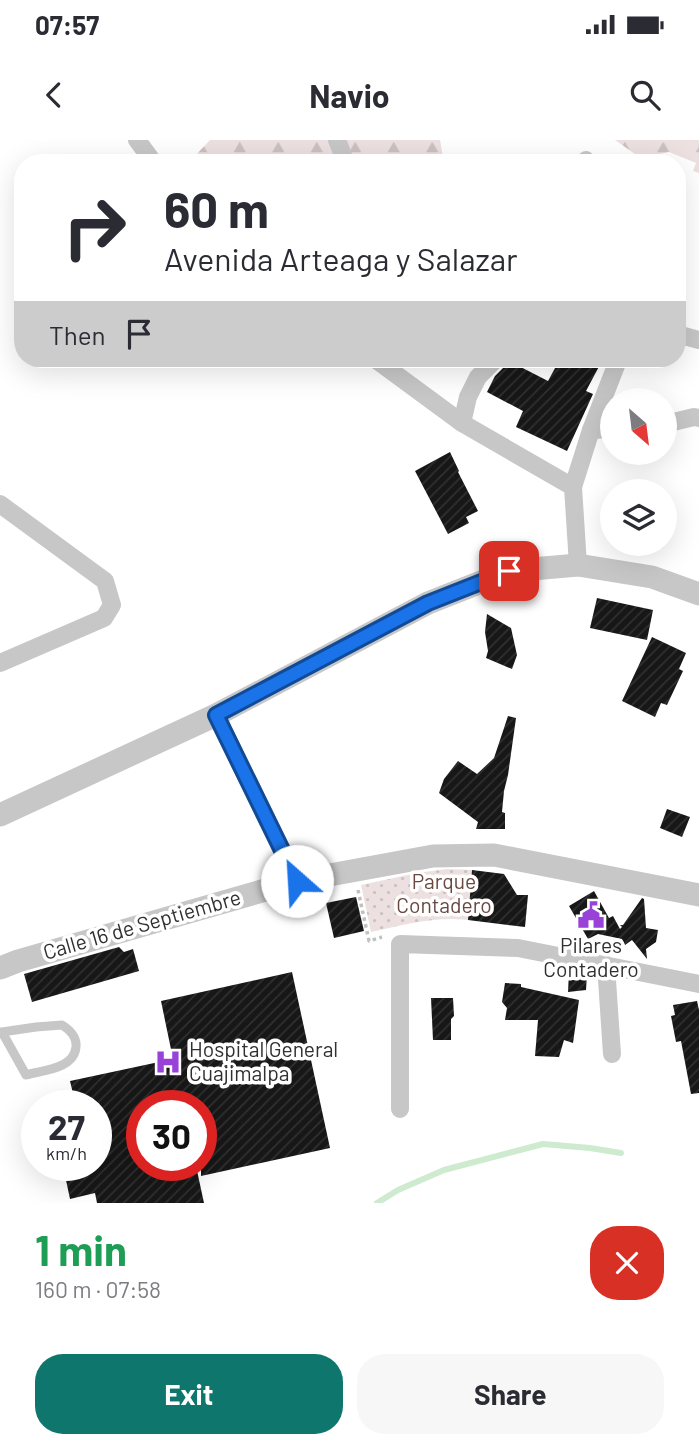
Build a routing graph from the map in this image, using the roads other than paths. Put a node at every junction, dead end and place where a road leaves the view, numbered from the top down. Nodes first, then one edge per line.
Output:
1 (136, 140) edge
2 (147, 154) edge
3 (387, 368) edge
4 (487, 368) edge
5 (615, 368) edge
6 (699, 418) edge
7 (677, 422) edge
8 (462, 423) junction
9 (591, 430) junction
10 (600, 430) edge
11 (573, 487) junction
12 (0, 504) edge
13 (578, 565) junction
14 (699, 594) edge
15 (0, 663) edge
16 (216, 715) junction
17 (0, 815) edge
18 (297, 881) junction
19 (699, 895) edge
20 (606, 965) junction
21 (0, 968) edge
22 (699, 984) edge
23 (1, 1032) edge
24 (612, 1054) dead end
25 (400, 1109) dead end

1 - 2 street
3 - 8 street
4 - 8 street
5 - 9 street
6 - 7 street
8 - 11 street
9 - 10 street
9 - 11 street
11 - 13 street
12 - 15 street
13 - 14 street
13 - 16 street
16 - 17 street
16 - 18 street
18 - 19 street, Calle 16 de Septiembre
18 - 21 street, Calle 16 de Septiembre
20 - 22 street
20 - 24 street
20 - 25 street
23 - 23 lane

